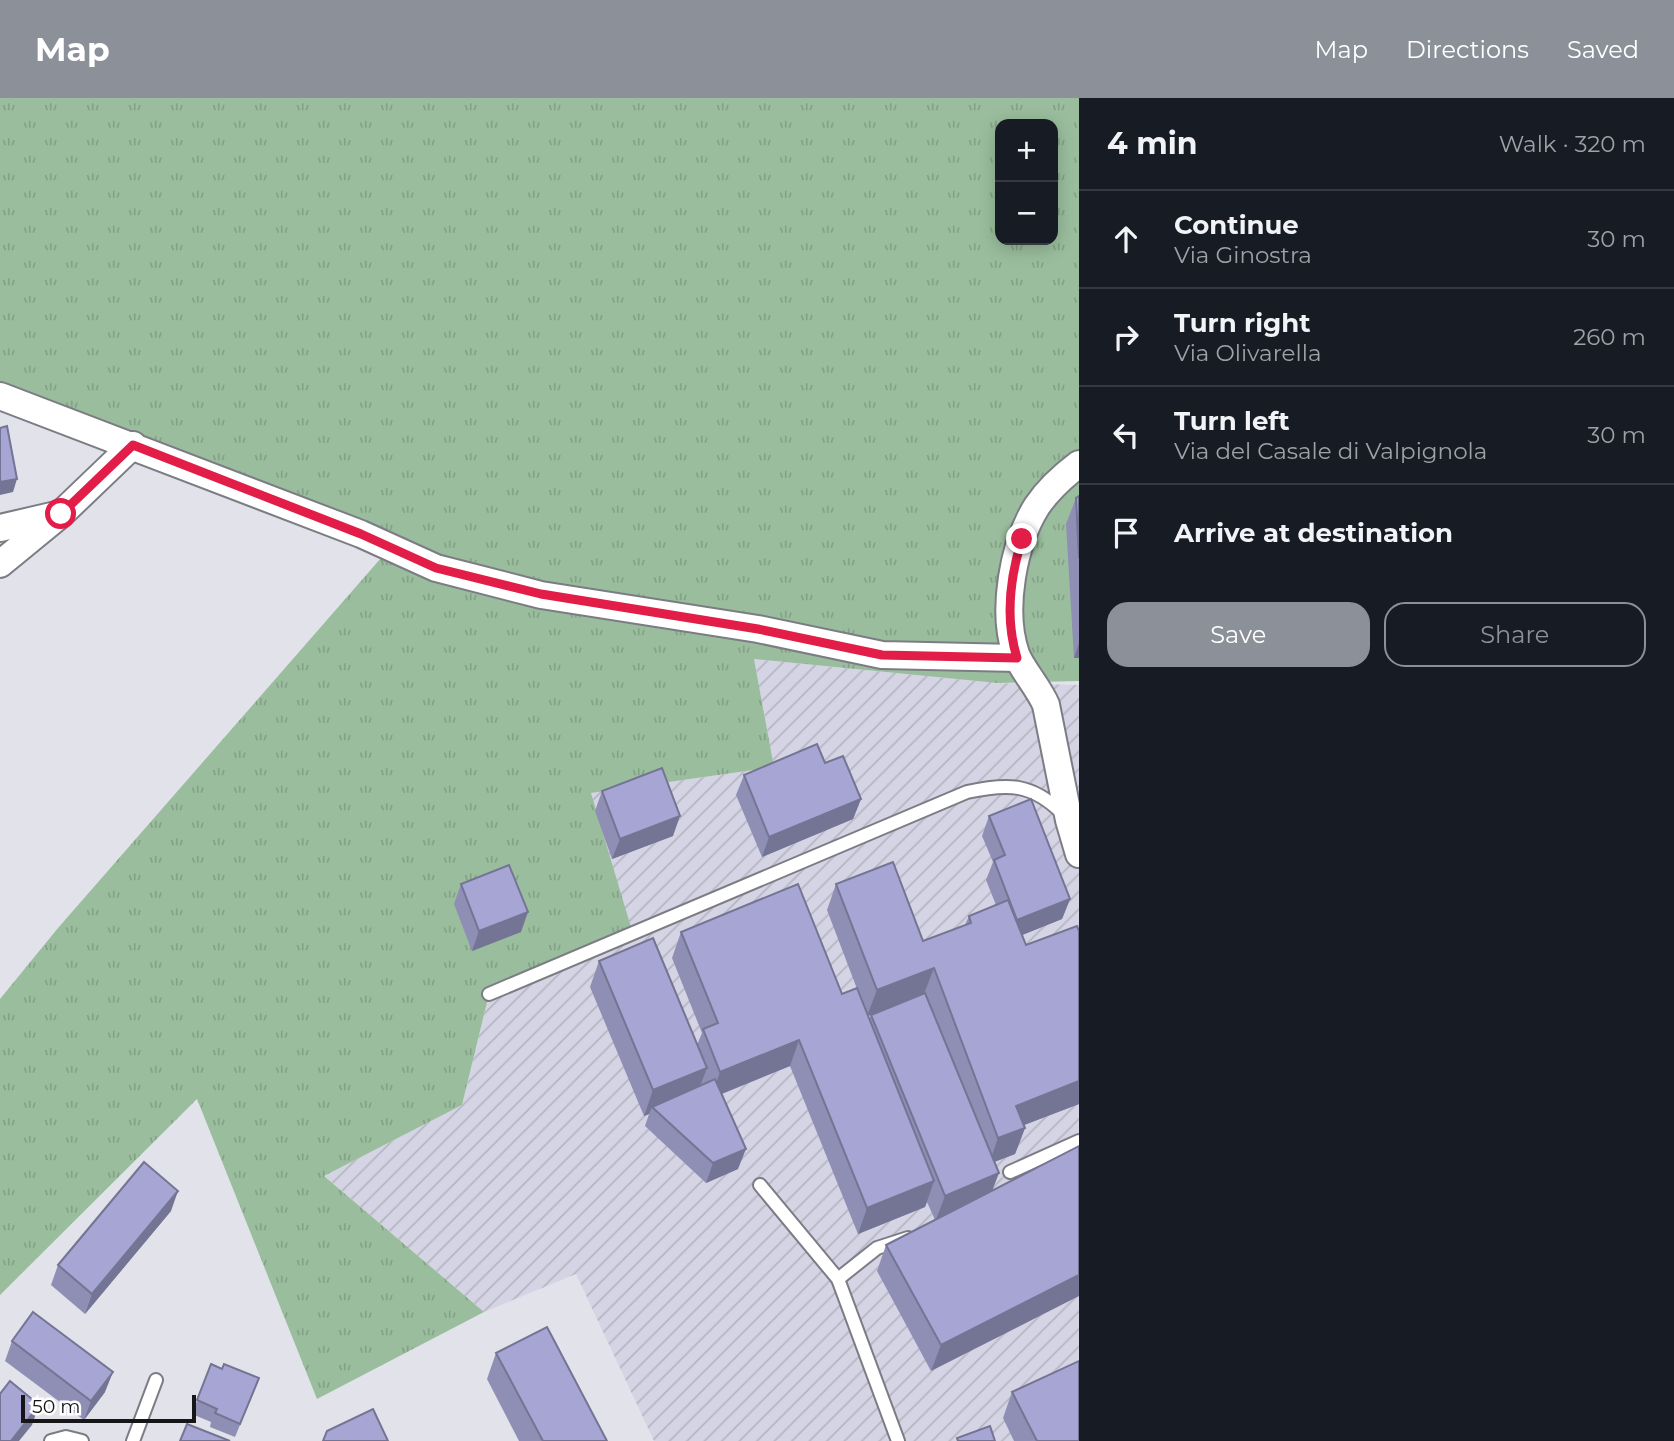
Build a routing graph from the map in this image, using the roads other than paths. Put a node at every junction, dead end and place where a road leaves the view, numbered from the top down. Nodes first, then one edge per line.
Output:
1 (0, 396) edge
2 (133, 445) junction
3 (1079, 464) edge
4 (61, 514) junction
5 (0, 528) edge
6 (0, 564) edge
7 (1017, 658) junction
8 (1069, 820) junction
9 (1079, 854) edge
10 (489, 994) dead end
11 (1079, 1141) edge
12 (1010, 1172) dead end
13 (760, 1185) dead end
14 (917, 1236) edge
15 (838, 1279) junction
16 (156, 1380) dead end
17 (51, 1441) edge
18 (82, 1441) edge
19 (133, 1441) edge
20 (898, 1441) edge

1 - 2 street
2 - 4 street
2 - 7 street
3 - 7 street
4 - 5 street
4 - 6 street
7 - 8 street
8 - 9 street
8 - 10 lane
11 - 12 lane
13 - 15 lane
14 - 15 lane
15 - 20 lane
16 - 19 lane
17 - 18 lane

